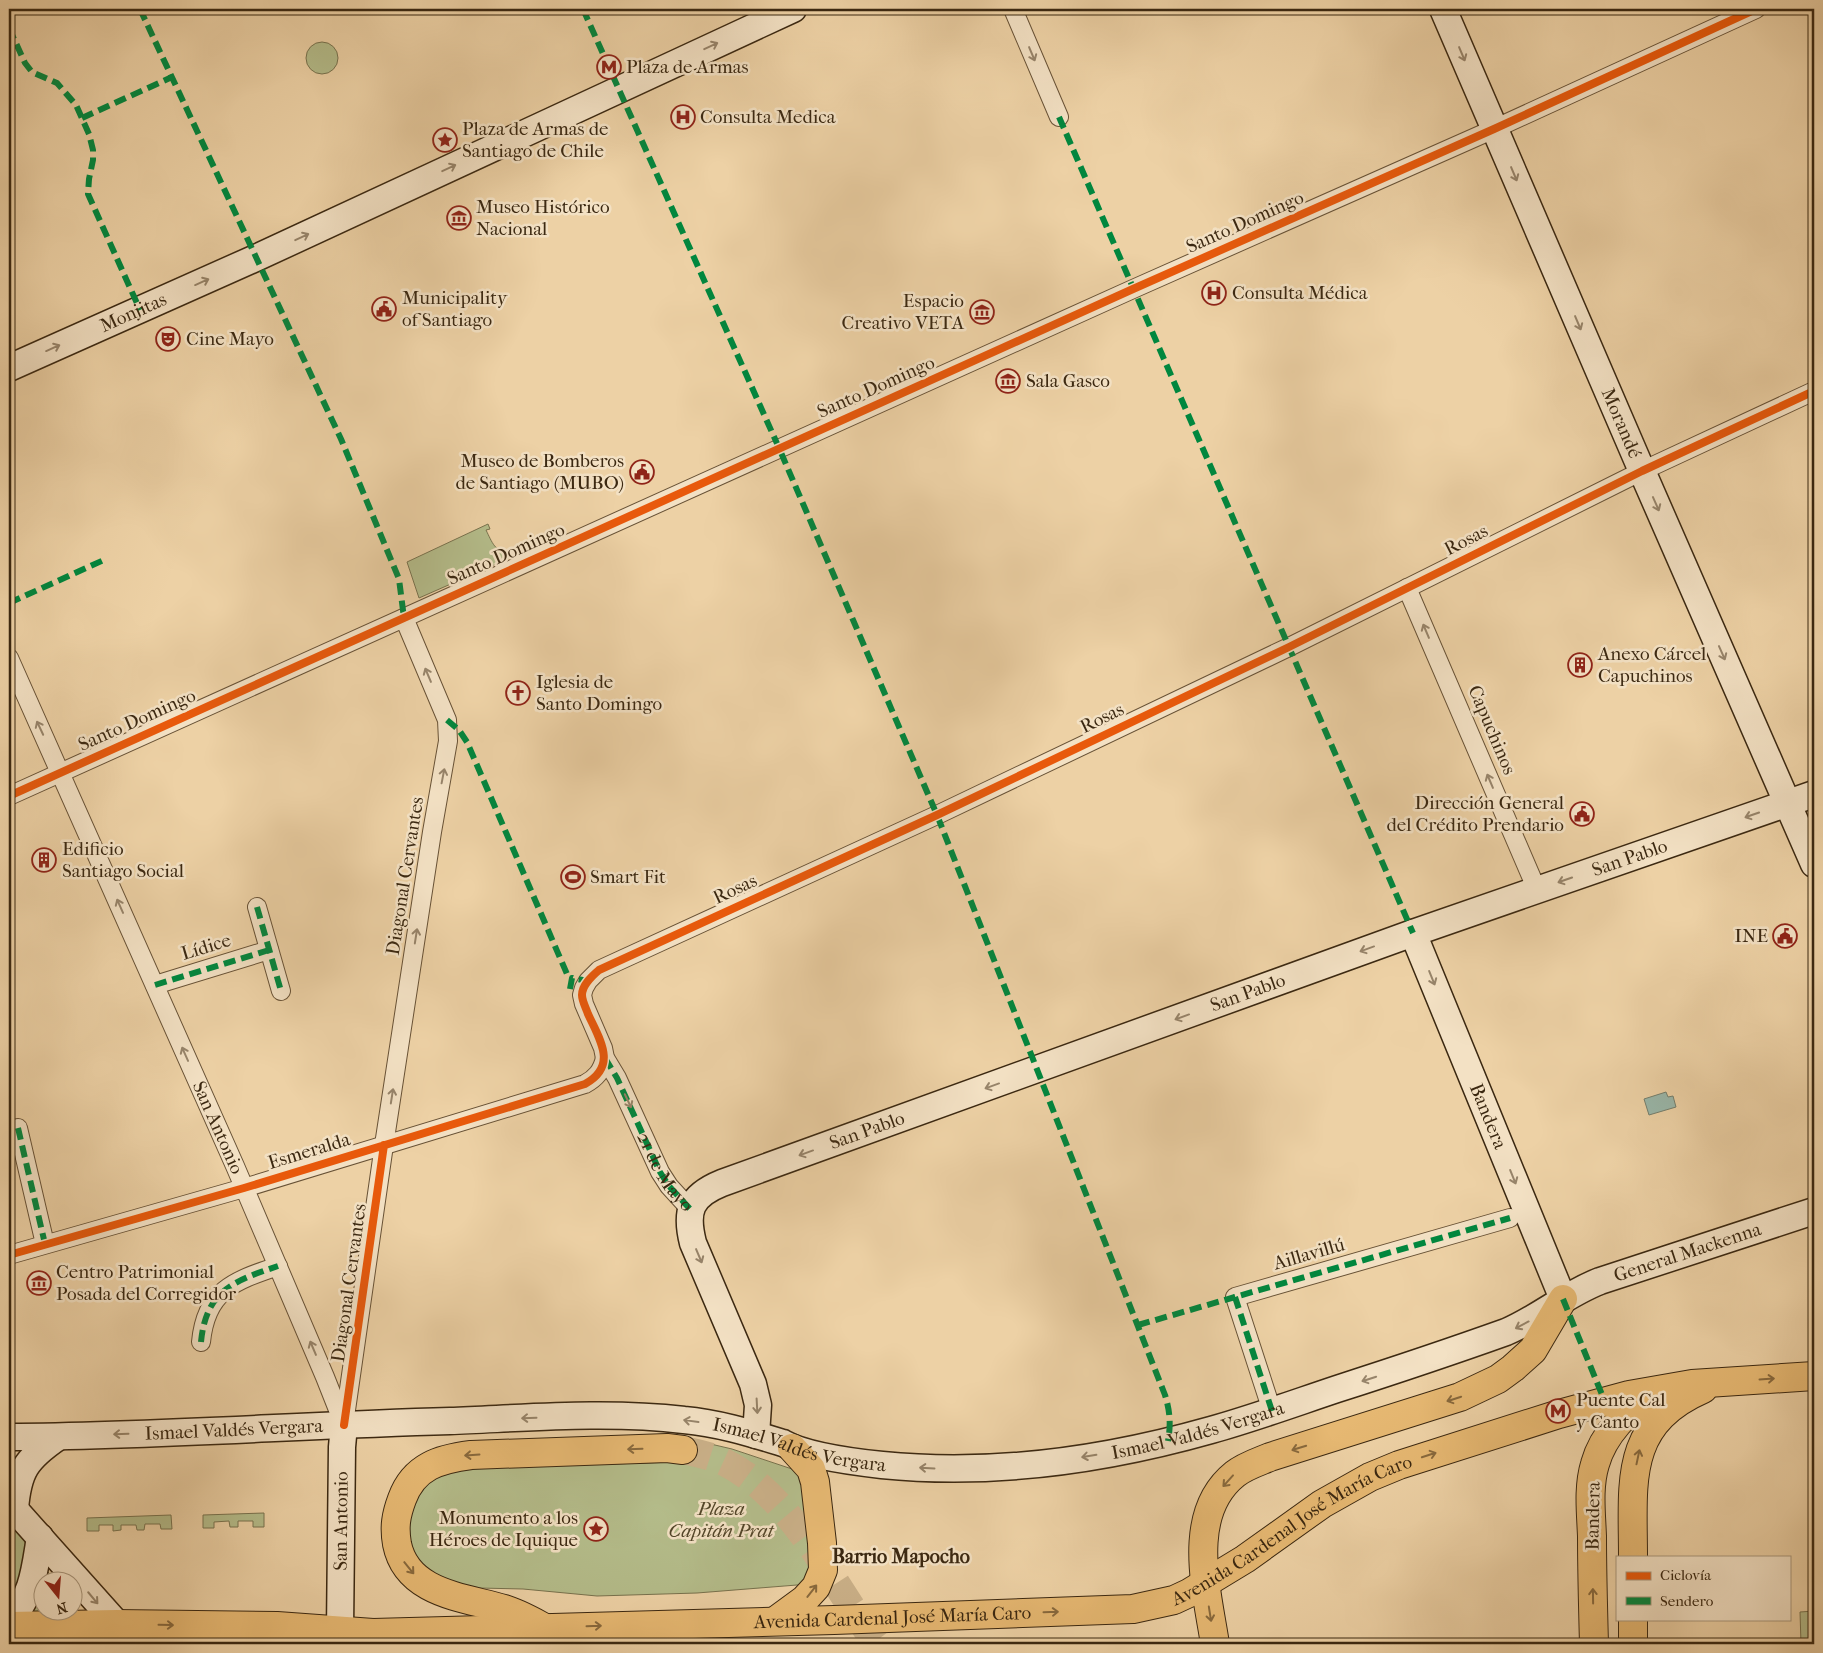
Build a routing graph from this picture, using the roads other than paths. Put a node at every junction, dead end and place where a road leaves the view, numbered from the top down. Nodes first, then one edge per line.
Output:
1 (793, 9) edge
2 (1013, 9) edge
3 (1443, 9) edge
4 (1756, 9) edge
5 (1059, 117) dead end
6 (1494, 129) junction
7 (9, 368) edge
8 (1814, 391) edge
9 (1642, 471) junction
10 (1407, 588) junction
11 (404, 618) junction
12 (9, 658) edge
13 (61, 772) junction
14 (1814, 794) edge
15 (9, 796) edge
16 (1787, 803) junction
17 (1814, 864) edge
18 (1537, 890) junction
19 (257, 907) dead end
20 (1413, 932) junction
21 (269, 950) junction
22 (155, 985) junction
23 (281, 991) dead end
24 (582, 995) joint
25 (605, 1058) junction
26 (18, 1128) dead end
27 (384, 1145) junction
28 (244, 1188) junction
29 (690, 1208) junction
30 (1814, 1211) edge
31 (1510, 1218) dead end
32 (45, 1244) junction
33 (9, 1255) edge
34 (278, 1266) junction
35 (1563, 1299) junction
36 (201, 1342) dead end
37 (1814, 1376) edge
38 (1720, 1382) junction
39 (1666, 1388) junction
40 (1272, 1411) junction
41 (344, 1425) junction
42 (756, 1435) junction
43 (9, 1437) edge
44 (58, 1437) junction
45 (792, 1448) junction
46 (684, 1450) tunnel mouth
47 (12, 1506) edge
48 (40, 1537) junction
49 (1633, 1556) edge
50 (1206, 1584) junction
51 (9, 1619) edge
52 (1633, 1620) edge
53 (775, 1621) junction
54 (9, 1626) edge
55 (545, 1628) junction
56 (121, 1634) edge
57 (340, 1637) edge
58 (1215, 1644) edge
59 (1594, 1644) edge
60 (1634, 1644) edge

7 -> 1 main road, Monjitas
2 -> 5 street
3 -> 6 main road, Morandé
4 - 6 street, Santo Domingo
6 -> 9 main road, Morandé
6 - 11 street, Santo Domingo
8 - 9 street, Rosas
9 - 10 street, Rosas
9 -> 16 main road, Morandé
18 -> 10 street, Capuchinos
10 - 24 street, Rosas
11 - 13 street, Santo Domingo
27 -> 11 street, Diagonal Cervantes
13 -> 12 street, San Antonio
13 - 15 street, Santo Domingo
22 -> 13 street, San Antonio
14 - 16 main road, San Pablo
16 - 17 main road, Morandé
16 -> 18 main road, San Pablo
18 - 20 main road, San Pablo
19 - 21 street
20 -> 29 main road, San Pablo
20 -> 35 main road, Bandera
21 - 22 street, Lídice
21 - 23 street
28 -> 22 street, San Antonio
24 - 25 street, 21 de Mayo
25 - 27 street, Esmeralda
25 -> 29 street, 21 de Mayo
26 - 32 street
27 - 28 street, Esmeralda
27 - 41 street, Diagonal Cervantes
28 - 32 street, Esmeralda
28 - 34 street, San Antonio
29 -> 42 main road, 21 de Mayo
30 - 35 main road, General Mackenna
31 - 40 street, Aillavillú
32 - 33 street, Esmeralda
34 - 36 street
41 -> 34 street, San Antonio
35 -> 40 main road, Ismael Valdés Vergara
35 -> 50 main road
38 -> 37 main road, Avenida Cardenal José María Caro
38 - 39 main road, Avenida Cardenal José María Caro
49 -> 38 main road
50 -> 39 main road, Avenida Cardenal José María Caro
59 -> 39 main road, Bandera
40 -> 45 main road, Ismael Valdés Vergara
42 -> 41 main road, Ismael Valdés Vergara
41 -> 44 main road, Ismael Valdés Vergara
41 - 57 main road, San Antonio
42 - 45 main road, Ismael Valdés Vergara
43 - 44 main road, Ismael Valdés Vergara
44 - 47 main road
53 -> 45 main road
46 -> 55 main road
47 - 48 main road
48 - 51 main road
48 -> 56 main road
53 -> 50 main road, Avenida Cardenal José María Caro
50 -> 58 main road
52 - 60 main road
55 -> 53 main road, Avenida Cardenal José María Caro
54 - 56 main road, Avenida Cardenal José María Caro
55 - 57 main road, Avenida Cardenal José María Caro
56 -> 57 main road, Avenida Cardenal José María Caro

